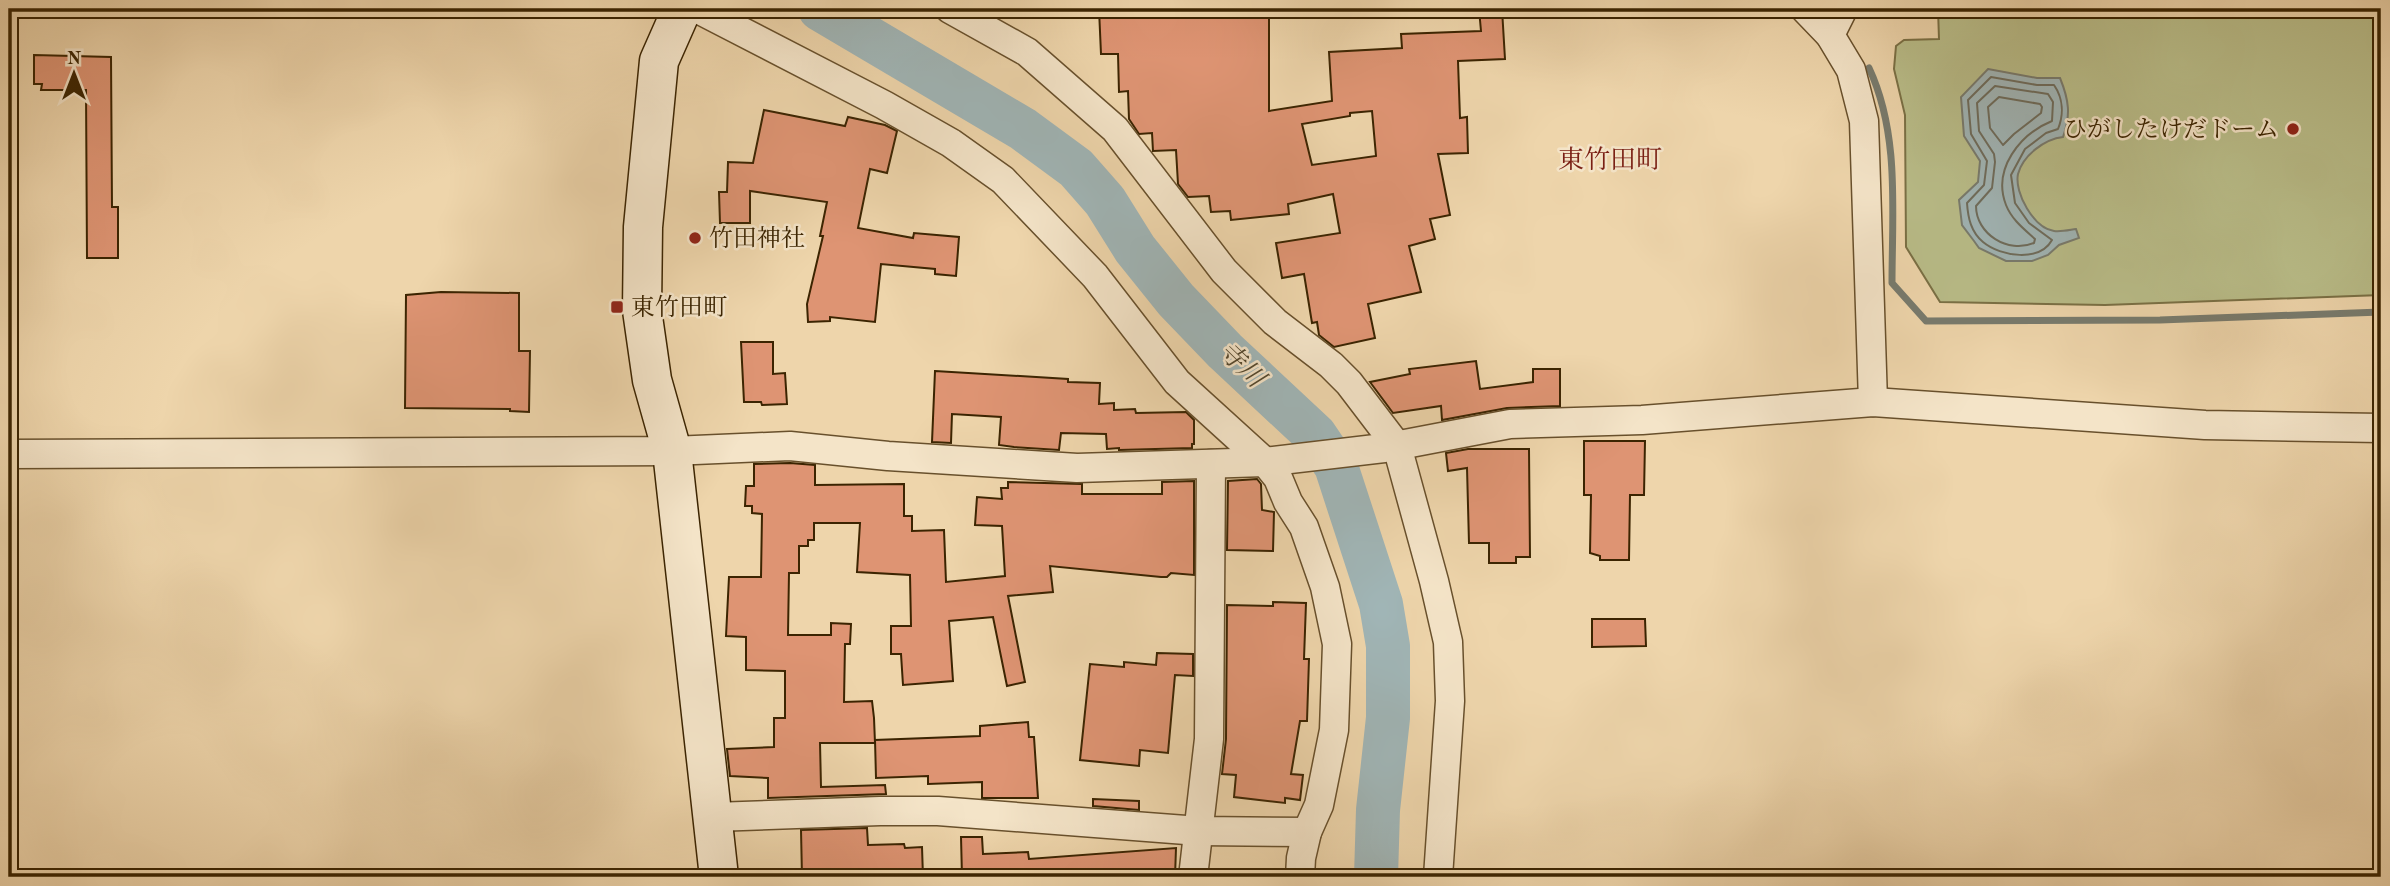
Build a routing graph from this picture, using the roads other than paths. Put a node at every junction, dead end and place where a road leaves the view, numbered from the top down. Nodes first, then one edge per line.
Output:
1 (682, 9) edge
2 (698, 9) edge
3 (950, 9) edge
4 (1805, 9) edge
5 (1843, 9) edge
6 (1830, 35) junction
7 (1873, 402) junction
8 (2381, 428) edge
9 (1390, 447) junction
10 (672, 451) junction
11 (9, 454) edge
12 (1271, 461) junction
13 (1211, 464) junction
14 (713, 817) junction
15 (1199, 831) junction
16 (1307, 832) junction
17 (719, 877) edge
18 (1194, 877) edge
19 (1300, 877) edge
20 (1438, 877) edge

1 - 10 street
2 - 12 street
3 - 9 street
4 - 6 street
5 - 6 street
6 - 7 street
7 - 8 street
7 - 9 street
9 - 12 street
9 - 20 street
10 - 11 street
10 - 13 street
10 - 14 street
12 - 13 street
12 - 16 street
13 - 15 street
14 - 15 street
14 - 17 street
15 - 16 street
15 - 18 street
16 - 19 street

